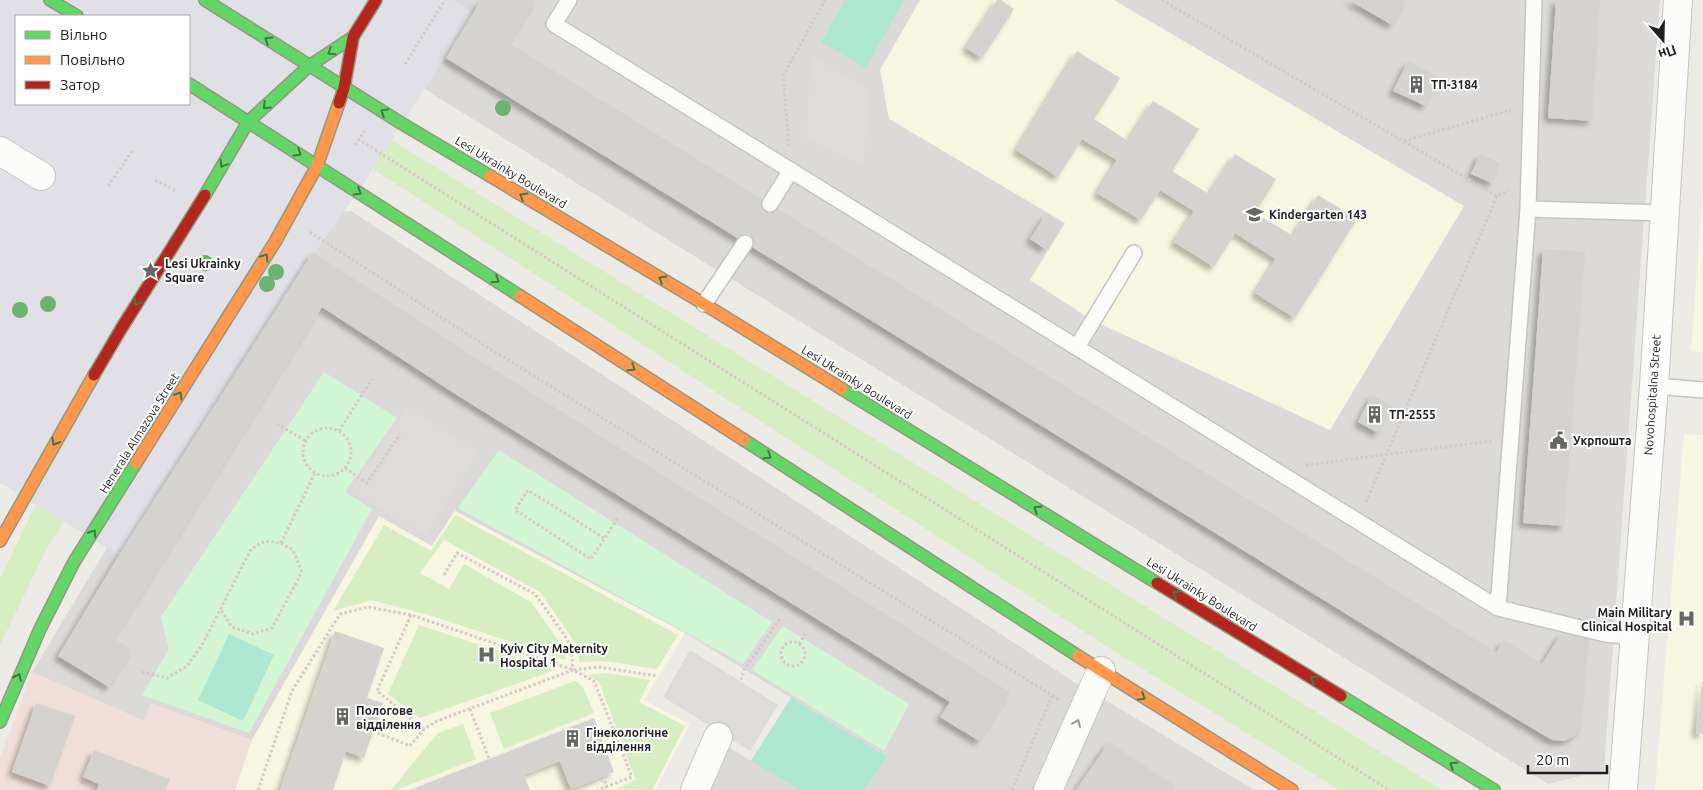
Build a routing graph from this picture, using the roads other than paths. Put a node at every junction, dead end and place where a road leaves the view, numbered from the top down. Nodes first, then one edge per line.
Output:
1 (50, 0) edge
2 (204, 0) edge
3 (376, 0) edge
4 (569, 0) edge
5 (1534, 0) edge
6 (1678, 0) edge
7 (75, 15) edge
8 (353, 37) junction
9 (310, 66) junction
10 (190, 85) edge
11 (344, 88) junction
12 (248, 122) junction
13 (0, 151) edge
14 (317, 166) junction
15 (791, 170) junction
16 (41, 176) dead end
17 (770, 204) dead end
18 (1528, 209) junction
19 (1664, 214) junction
20 (746, 243) dead end
21 (1134, 252) dead end
22 (704, 304) junction
23 (1077, 347) junction
24 (1654, 386) junction
25 (1703, 390) edge
26 (0, 541) edge
27 (1498, 608) junction
28 (1635, 637) junction
29 (1101, 672) junction
30 (0, 722) edge
31 (718, 737) dead end
32 (695, 790) edge
33 (1048, 790) edge
34 (1292, 790) edge
35 (1494, 790) edge
36 (1623, 790) edge

1 - 7 main road
9 -> 2 main road, Lesi Ukrainky Boulevard
3 - 8 main road
4 - 15 lane
5 - 18 lane
6 - 19 street, Novohospitalna Street
8 -> 9 main road
8 - 11 main road
9 - 11 main road, Lesi Ukrainky Boulevard
9 -> 12 main road
10 - 12 main road
11 - 14 main road
22 -> 11 main road, Lesi Ukrainky Boulevard
12 -> 14 main road
12 -> 26 main road
13 - 16 street
14 -> 29 main road
30 -> 14 main road, Henerala Almazova Street
15 - 17 lane
15 - 23 lane
18 - 19 lane
18 - 27 lane
19 - 24 street, Novohospitalna Street
20 - 22 lane
21 - 23 lane
35 -> 22 main road, Lesi Ukrainky Boulevard
23 - 27 lane
24 - 25 lane
24 - 28 street, Novohospitalna Street
27 - 28 lane
28 - 36 street, Novohospitalna Street
33 -> 29 street
29 -> 34 main road
31 - 32 street

